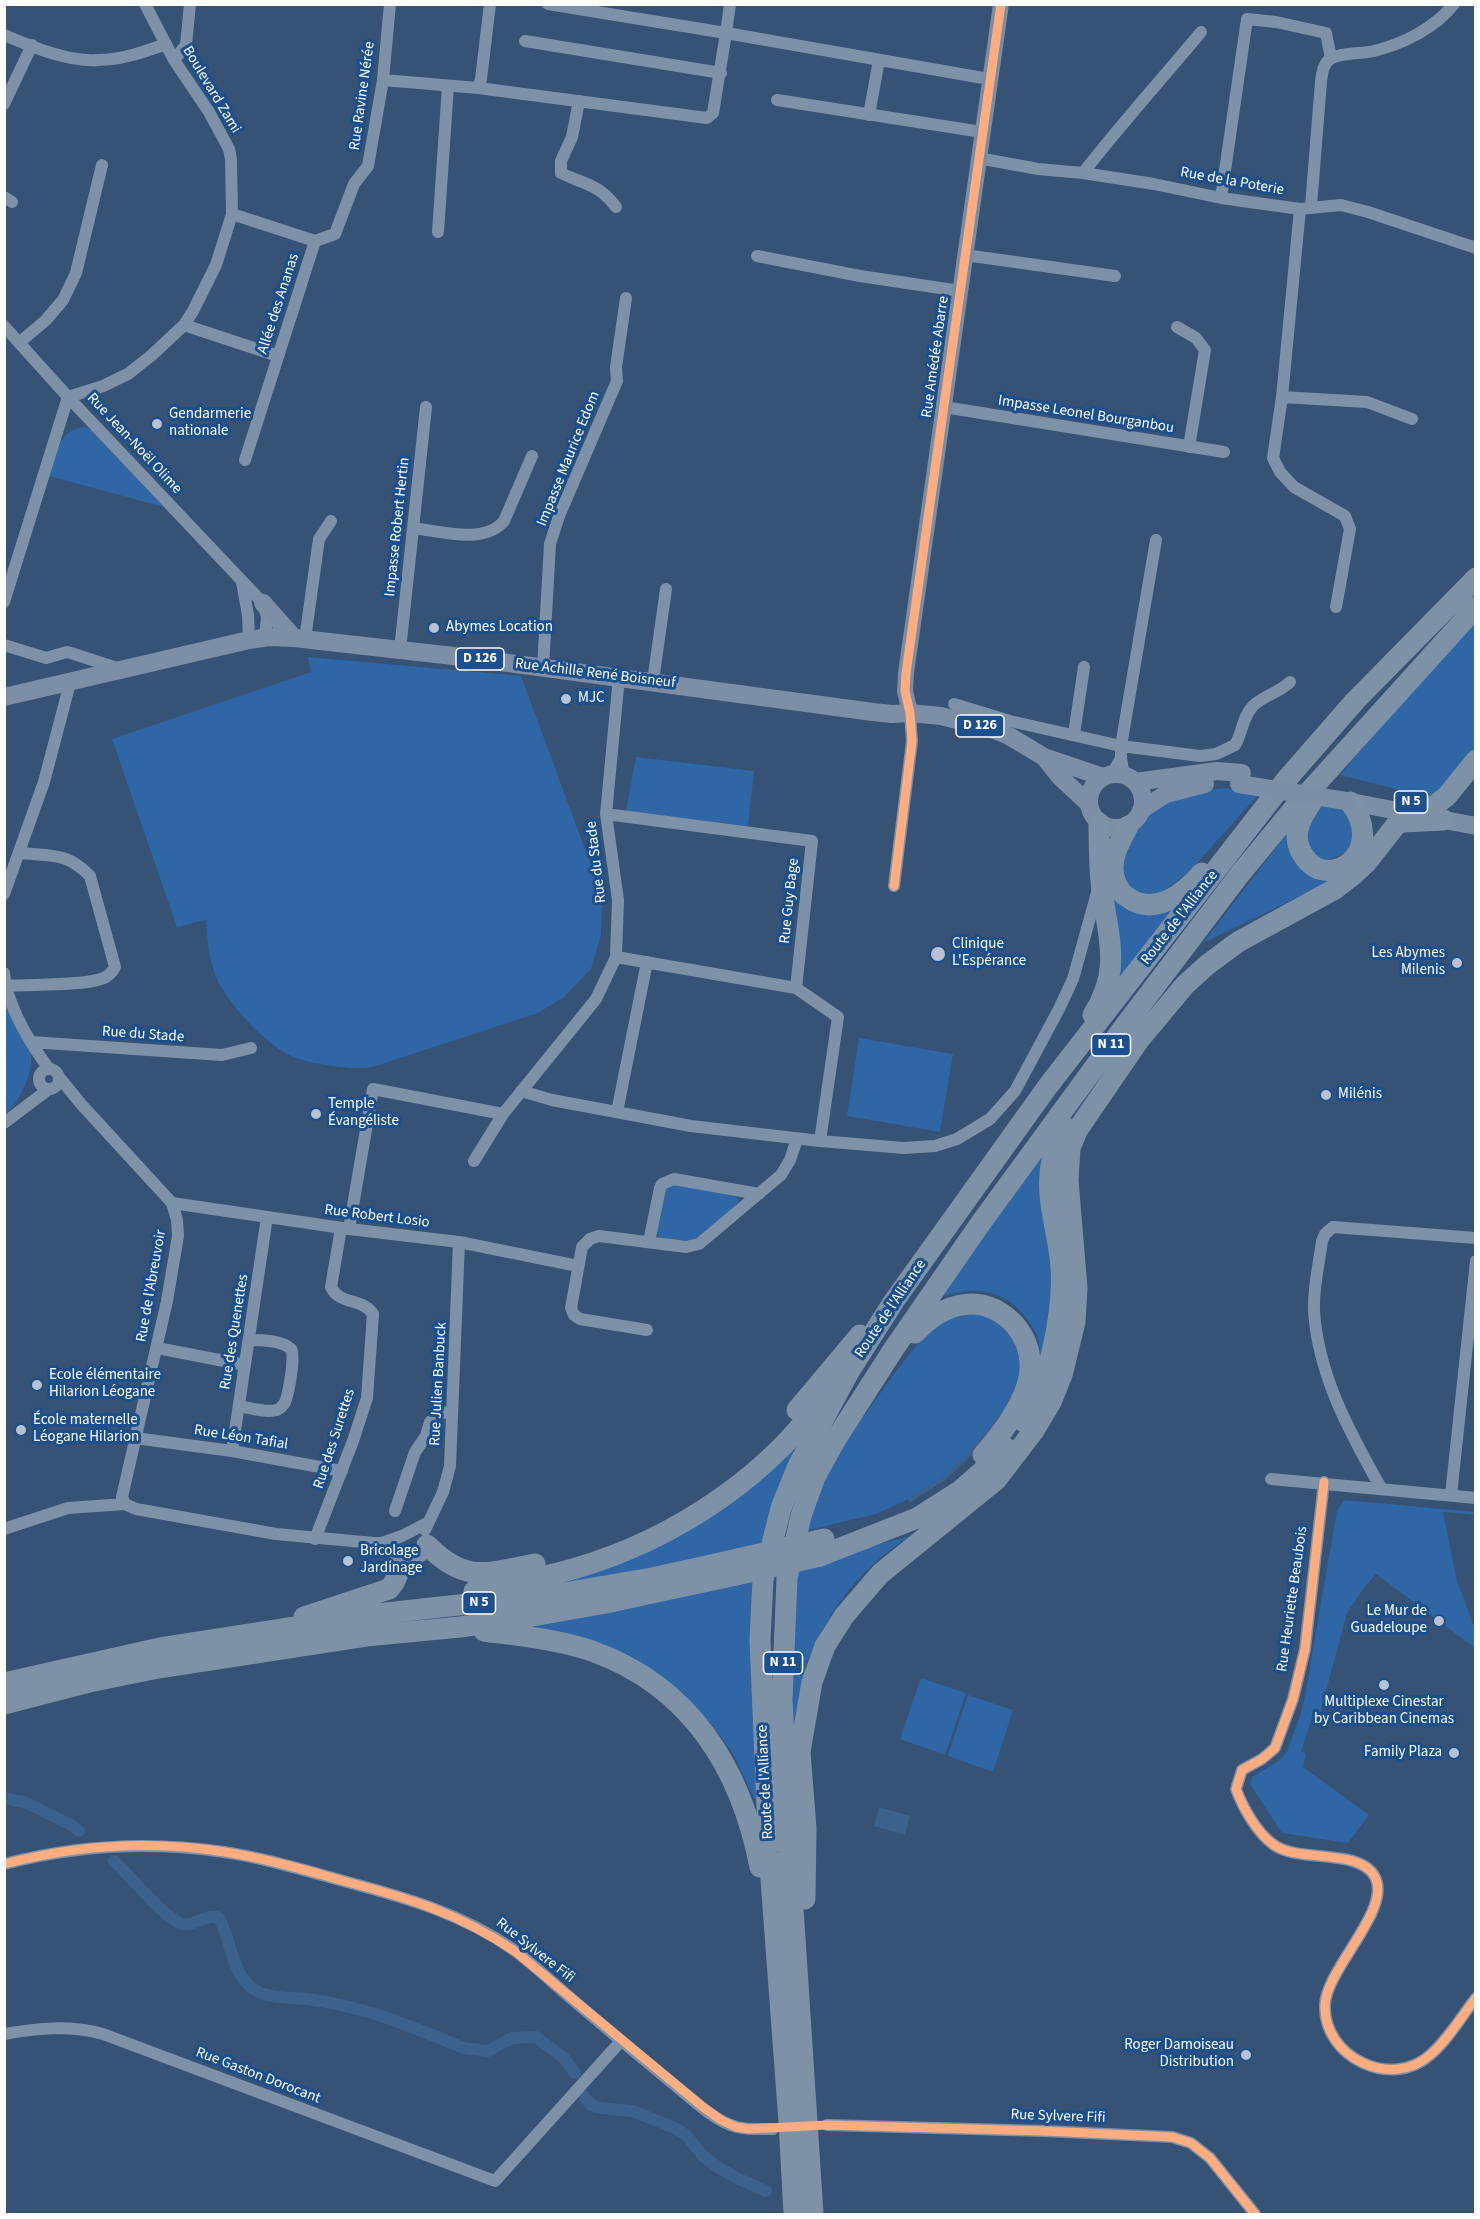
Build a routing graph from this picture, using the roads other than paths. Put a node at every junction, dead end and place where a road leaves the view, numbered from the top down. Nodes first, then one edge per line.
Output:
1 (145, 4) edge
2 (190, 4) edge
3 (390, 4) edge
4 (490, 4) edge
5 (548, 4) edge
6 (730, 4) edge
7 (1001, 4) edge
8 (1454, 4) edge
9 (1201, 32) dead end
10 (726, 33) junction
11 (4, 35) edge
12 (525, 41) dead end
13 (166, 44) junction
14 (32, 45) junction
15 (1331, 58) junction
16 (174, 60) junction
17 (879, 60) junction
18 (721, 73) junction
19 (989, 79) junction
20 (383, 80) junction
21 (448, 86) junction
22 (478, 88) junction
23 (777, 100) dead end
24 (579, 101) junction
25 (4, 104) edge
26 (869, 115) junction
27 (982, 132) junction
28 (978, 158) junction
29 (102, 165) dead end
30 (1083, 173) junction
31 (1221, 198) junction
32 (616, 207) dead end
33 (1305, 208) junction
34 (232, 214) junction
35 (438, 232) dead end
36 (315, 241) junction
37 (1476, 248) edge
38 (965, 255) junction
39 (757, 256) dead end
40 (1115, 276) dead end
41 (960, 291) junction
42 (626, 297) dead end
43 (184, 325) junction
44 (4, 326) edge
45 (1177, 327) dead end
46 (20, 342) junction
47 (278, 356) junction
48 (68, 397) junction
49 (1282, 397) junction
50 (944, 407) junction
51 (426, 408) dead end
52 (1412, 419) dead end
53 (1189, 447) junction
54 (1224, 452) dead end
55 (532, 456) dead end
56 (245, 460) dead end
57 (331, 521) dead end
58 (413, 528) junction
59 (1156, 540) dead end
60 (1476, 578) edge
61 (242, 582) junction
62 (666, 589) dead end
63 (4, 603) edge
64 (263, 603) junction
65 (1336, 606) dead end
66 (1476, 609) edge
67 (1434, 618) junction
68 (300, 638) junction
69 (257, 639) junction
70 (4, 645) edge
71 (400, 650) junction
72 (1084, 667) dead end
73 (543, 668) junction
74 (122, 670) junction
75 (619, 677) junction
76 (653, 681) junction
77 (1290, 682) dead end
78 (70, 683) junction
79 (4, 697) edge
80 (954, 704) dead end
81 (910, 713) junction
82 (1074, 734) junction
83 (1344, 752) junction
84 (1044, 756) junction
85 (1476, 760) edge
86 (1119, 769) junction
87 (1240, 778) junction
88 (1347, 798) junction
89 (1089, 804) junction
90 (1438, 813) junction
91 (606, 814) junction
92 (1476, 814) edge
93 (1135, 818) junction
94 (1099, 823) junction
95 (1476, 826) edge
96 (20, 853) junction
97 (1101, 876) junction
98 (894, 886) dead end
99 (6, 888) edge
100 (616, 957) junction
101 (646, 962) junction
102 (4, 973) edge
103 (5, 986) edge
104 (796, 988) junction
105 (31, 1042) junction
106 (251, 1048) dead end
107 (1103, 1057) junction
108 (49, 1079) junction
109 (1048, 1086) junction
110 (522, 1091) junction
111 (617, 1112) junction
112 (502, 1114) junction
113 (4, 1124) edge
114 (797, 1139) junction
115 (820, 1141) junction
116 (474, 1161) dead end
117 (759, 1194) junction
118 (172, 1203) junction
119 (267, 1217) junction
120 (345, 1228) junction
121 (1476, 1238) edge
122 (459, 1242) junction
123 (649, 1242) junction
124 (1476, 1261) edge
125 (578, 1266) junction
126 (894, 1301) junction
127 (647, 1330) dead end
128 (250, 1340) junction
129 (157, 1348) junction
130 (893, 1350) junction
131 (245, 1365) junction
132 (850, 1370) junction
133 (239, 1406) junction
134 (453, 1412) junction
135 (135, 1438) junction
136 (232, 1451) junction
137 (342, 1471) junction
138 (1271, 1479) dead end
139 (1324, 1482) junction
140 (1381, 1488) junction
141 (1451, 1495) junction
142 (1476, 1497) edge
143 (125, 1504) junction
144 (967, 1504) junction
145 (395, 1511) dead end
146 (4, 1529) edge
147 (315, 1539) junction
148 (411, 1543) junction
149 (822, 1548) junction
150 (737, 1567) junction
151 (284, 1625) junction
152 (460, 1628) junction
153 (218, 1639) junction
154 (4, 1683) edge
155 (4, 1704) edge
156 (4, 1864) edge
157 (1476, 1998) edge
158 (789, 2002) junction
159 (4, 2034) edge
160 (621, 2041) junction
161 (827, 2125) dead end
162 (773, 2129) dead end
163 (810, 2158) junction
164 (794, 2214) edge
165 (813, 2214) edge
166 (821, 2214) edge
167 (1255, 2214) edge

1 - 13 street, Boulevard Zami
2 - 16 street
3 - 20 street, Rue Ravine Nérée
4 - 22 street
5 - 10 street
6 - 10 street
7 - 19 street, Rue Amédée Abarre
8 - 15 street
9 - 30 street
10 - 17 street
10 - 18 street
11 - 14 street
12 - 18 street
13 - 14 street
13 - 16 street, Boulevard Zami
14 - 25 street
15 - 31 street
15 - 33 street
16 - 34 street, Boulevard Zami
17 - 19 street
17 - 26 street
18 - 24 street
19 - 27 street, Rue Amédée Abarre
20 - 21 street
20 - 36 street, Rue Ravine Nérée
21 - 22 street
21 - 35 street
22 - 24 street
23 - 26 street
24 - 32 street
26 - 27 street
27 - 28 street, Rue Amédée Abarre
28 - 30 street, Rue de la Poterie
28 - 38 street, Rue Amédée Abarre
29 - 46 street
30 - 31 street, Rue de la Poterie
31 - 33 street, Rue de la Poterie
33 - 37 street, Rue de la Poterie
33 - 49 street
34 - 36 street, Allée des Ananas
34 - 43 street, Boulevard Zami
36 - 47 street, Allée des Ananas
38 - 40 street
38 - 41 street, Rue Amédée Abarre
39 - 41 street
41 - 50 street, Rue Amédée Abarre
42 - 73 street, Impasse Maurice Edom
43 - 47 street
43 - 48 street, Boulevard Zami
44 - 46 street, Rue Jean-Noël Olime
45 - 53 street
46 - 48 street, Rue Jean-Noël Olime
47 - 56 street, Allée des Ananas
48 - 61 street, Rue Jean-Noël Olime
48 - 63 street
49 - 52 street
49 - 65 street
50 - 53 street, Impasse Leonel Bourganbou
50 - 81 street, Rue Amédée Abarre
51 - 58 street, Impasse Robert Hertin
53 - 54 street, Impasse Leonel Bourganbou
55 - 58 street
57 - 68 street
58 - 71 street, Impasse Robert Hertin
59 - 86 street
60 - 67 highway, Route de l'Alliance / N 11
61 - 64 street, Rue Jean-Noël Olime
61 - 69 street
62 - 76 street
64 - 68 main road
64 - 69 street
66 - 83 highway, Route de l'Alliance / N 11
67 - 93 highway
67 - 109 highway, Route de l'Alliance / N 11
68 - 69 main road, Rue Achille René Boisneuf / D 126
68 - 71 main road, Rue Achille René Boisneuf / D 126
69 - 74 main road, Rue Achille René Boisneuf / D 126
70 - 74 street
71 - 73 main road, Rue Achille René Boisneuf / D 126
72 - 82 street
73 - 75 main road, Rue Achille René Boisneuf / D 126
74 - 78 main road, Rue Achille René Boisneuf / D 126
75 - 76 main road, Rue Achille René Boisneuf / D 126
75 - 91 street, Rue du Stade
76 - 81 main road, Rue Achille René Boisneuf / D 126
77 - 86 street
78 - 79 main road, D 126
78 - 96 street
80 - 82 street
81 - 84 main road, Rue Achille René Boisneuf / D 126
81 - 98 street
82 - 86 street
83 - 88 highway
83 - 107 highway, Route de l'Alliance / N 11
84 - 86 main road, Rue Achille René Boisneuf / D 126
84 - 89 main road, Rue Achille René Boisneuf / D 126
85 - 90 highway
86 - 87 main road, N 5
86 - 89 main road
86 - 93 main road
87 - 88 main road, N 5
87 - 93 main road, N 5
88 - 90 main road, N 5
89 - 94 main road
90 - 92 main road, N 5
90 - 95 main road, N 5
90 - 144 highway
91 - 100 street, Rue du Stade
91 - 104 street, Rue Guy Bage
93 - 94 main road
94 - 97 highway
96 - 99 street
96 - 103 street
97 - 109 highway
97 - 115 street
100 - 101 street
100 - 110 street, Rue du Stade
101 - 104 street
101 - 111 street
102 - 103 street
103 - 105 street
104 - 115 street
105 - 106 street, Rue du Stade
105 - 108 street
107 - 130 highway, Route de l'Alliance / N 11
107 - 149 highway
108 - 113 street
108 - 118 street
109 - 126 highway, Route de l'Alliance / N 11
110 - 111 street
110 - 112 street, Rue du Stade
111 - 114 street
112 - 116 street, Rue du Stade
112 - 120 street
114 - 115 street
114 - 117 street
117 - 123 street
117 - 123 street
118 - 119 street, Rue Robert Losio
118 - 129 street, Rue de l'Abreuvoir
119 - 120 street, Rue Robert Losio
119 - 128 street, Rue des Quenettes
120 - 122 street, Rue Robert Losio
120 - 137 street, Rue des Surettes
121 - 140 street
122 - 125 street, Rue Robert Losio
122 - 134 street, Rue Julien Banbuck
123 - 125 street
124 - 141 street
125 - 127 street
126 - 132 highway, Route de l'Alliance / N 11
126 - 148 highway
128 - 131 street, Rue des Quenettes
128 - 133 street
129 - 131 street
129 - 135 street, Rue de l'Abreuvoir
130 - 149 highway
130 - 158 highway, Route de l'Alliance / N 11
131 - 133 street, Rue des Quenettes
132 - 151 highway
132 - 158 highway, Route de l'Alliance / N 11
133 - 136 street, Rue des Quenettes
134 - 145 street
134 - 148 street, Rue Julien Banbuck
135 - 136 street, Rue Léon Tafial
135 - 143 street, Rue de l'Abreuvoir
136 - 137 street, Rue Léon Tafial
137 - 147 street, Rue des Surettes
138 - 139 street
139 - 140 street
139 - 157 street, Rue Heuriette Beaubois
140 - 141 street
141 - 142 street
143 - 146 street
143 - 147 street, Rue Julien Banbuck
144 - 149 highway
144 - 158 highway
147 - 148 street, Rue Julien Banbuck
148 - 151 highway
149 - 150 highway, N 5, bridge
150 - 152 highway, N 5
150 - 153 highway, N 5
151 - 153 highway
152 - 155 highway, N 5
152 - 158 highway
153 - 154 highway, N 5
156 - 160 street, Rue Sylvere Fifi
158 - 163 highway, Route de l'Alliance / N 11
158 - 164 highway, Route de l'Alliance / N 11
159 - 160 street, Rue Gaston Dorocant
160 - 162 street, Rue Sylvere Fifi
161 - 167 street, Rue Sylvere Fifi
163 - 165 highway, Route de l'Alliance / N 11
163 - 166 highway

